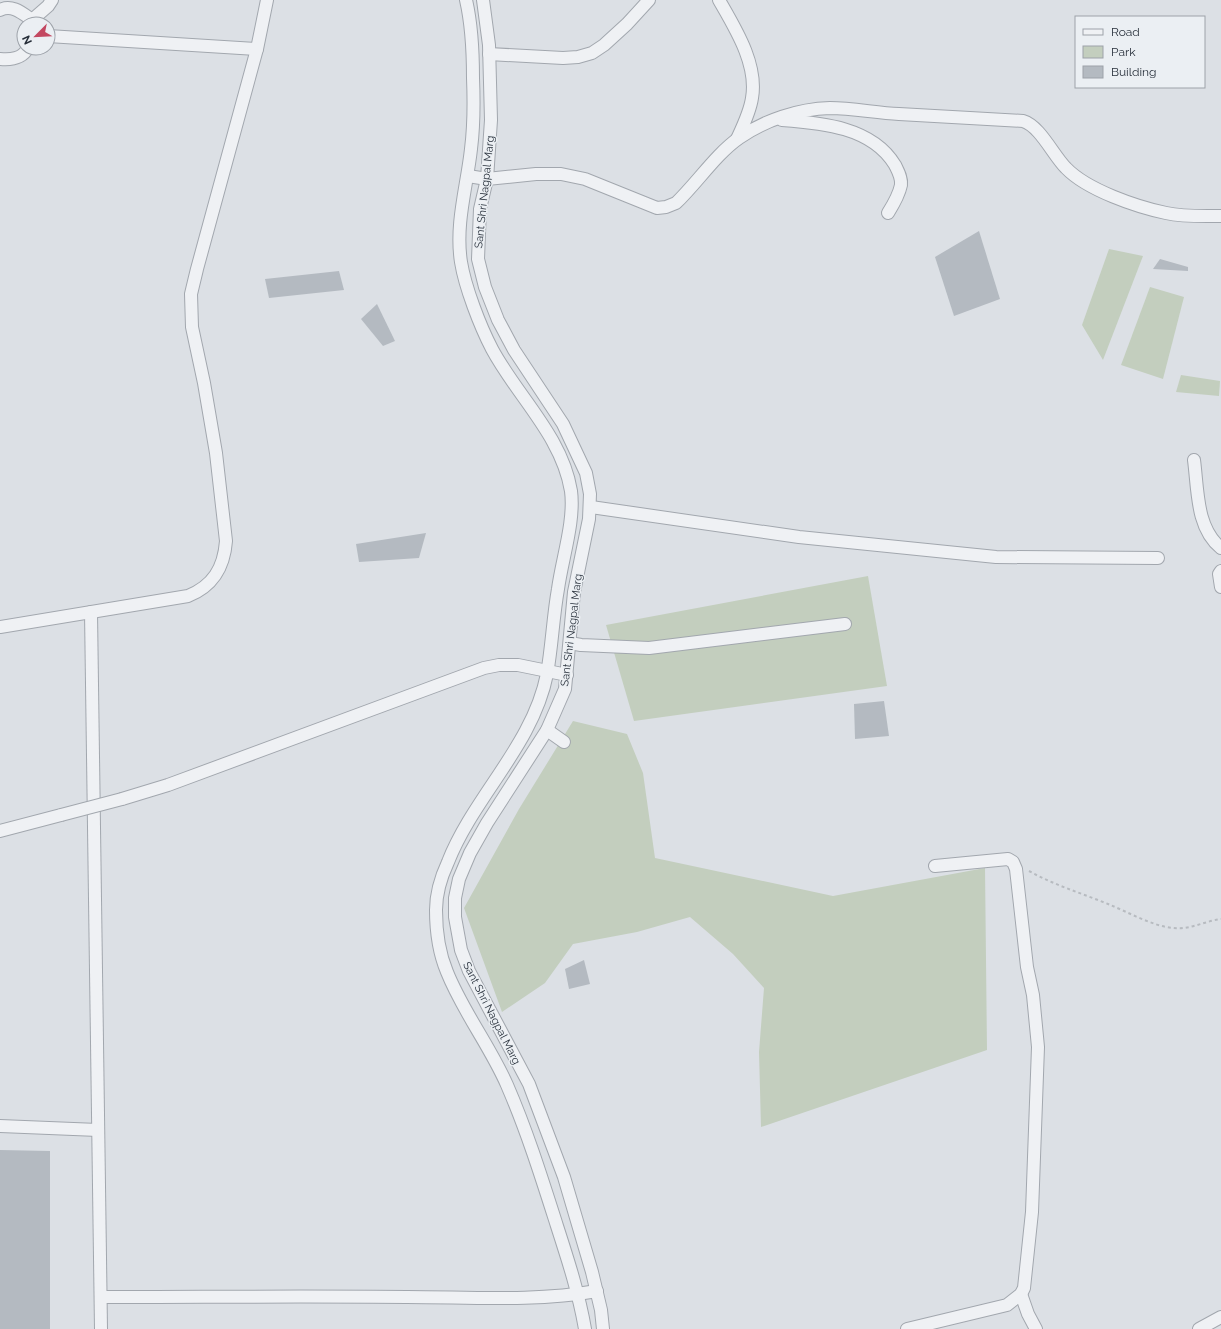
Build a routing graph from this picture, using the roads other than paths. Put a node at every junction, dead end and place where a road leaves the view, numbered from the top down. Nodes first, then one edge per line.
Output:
1 (52, 0) edge
2 (267, 0) edge
3 (466, 0) edge
4 (483, 0) edge
5 (649, 0) edge
6 (719, 0) edge
7 (0, 10) edge
8 (26, 16) edge
9 (38, 16) edge
10 (56, 36) edge
11 (257, 49) junction
12 (489, 54) junction
13 (20, 56) edge
14 (0, 59) edge
15 (776, 119) junction
16 (738, 139) junction
17 (468, 176) junction
18 (487, 179) junction
19 (888, 213) dead end
20 (1221, 216) edge
21 (1194, 460) dead end
22 (590, 507) junction
23 (1221, 548) edge
24 (1158, 558) dead end
25 (1221, 571) edge
26 (1221, 587) edge
27 (91, 612) junction
28 (845, 624) dead end
29 (0, 628) edge
30 (570, 643) junction
31 (548, 671) junction
32 (567, 675) junction
33 (547, 730) junction
34 (564, 742) dead end
35 (0, 831) edge
36 (935, 866) dead end
37 (0, 1126) edge
38 (98, 1130) junction
39 (597, 1291) junction
40 (578, 1294) junction
41 (1021, 1294) junction
42 (101, 1297) junction
43 (1221, 1317) edge
44 (101, 1329) edge
45 (585, 1329) edge
46 (603, 1329) edge
47 (907, 1329) edge
48 (1036, 1329) edge
49 (1199, 1329) edge

1 - 9 street
2 - 11 street
3 - 17 street, Sant Shri Nagpal Marg
4 - 12 street, Sant Shri Nagpal Marg
5 - 12 street
6 - 16 street
7 - 8 street
10 - 11 street
11 - 27 street
12 - 18 street, Sant Shri Nagpal Marg
13 - 14 street
15 - 16 street
15 - 19 street
15 - 20 street
16 - 18 street
17 - 18 street
17 - 31 street, Sant Shri Nagpal Marg
18 - 22 street, Sant Shri Nagpal Marg
21 - 23 street
22 - 24 street
22 - 30 street, Sant Shri Nagpal Marg
25 - 26 street
27 - 29 street
27 - 38 street
28 - 30 street
30 - 32 street, Sant Shri Nagpal Marg
31 - 32 street
31 - 35 street, bridge
31 - 40 street, Sant Shri Nagpal Marg
32 - 33 street, Sant Shri Nagpal Marg
33 - 34 street
33 - 39 street, Sant Shri Nagpal Marg
36 - 41 street
37 - 38 street
38 - 42 street
39 - 40 street
39 - 46 street, Sant Shri Nagpal Marg
40 - 42 street
40 - 45 street, Sant Shri Nagpal Marg
41 - 47 street
41 - 48 street
42 - 44 street
43 - 49 street

